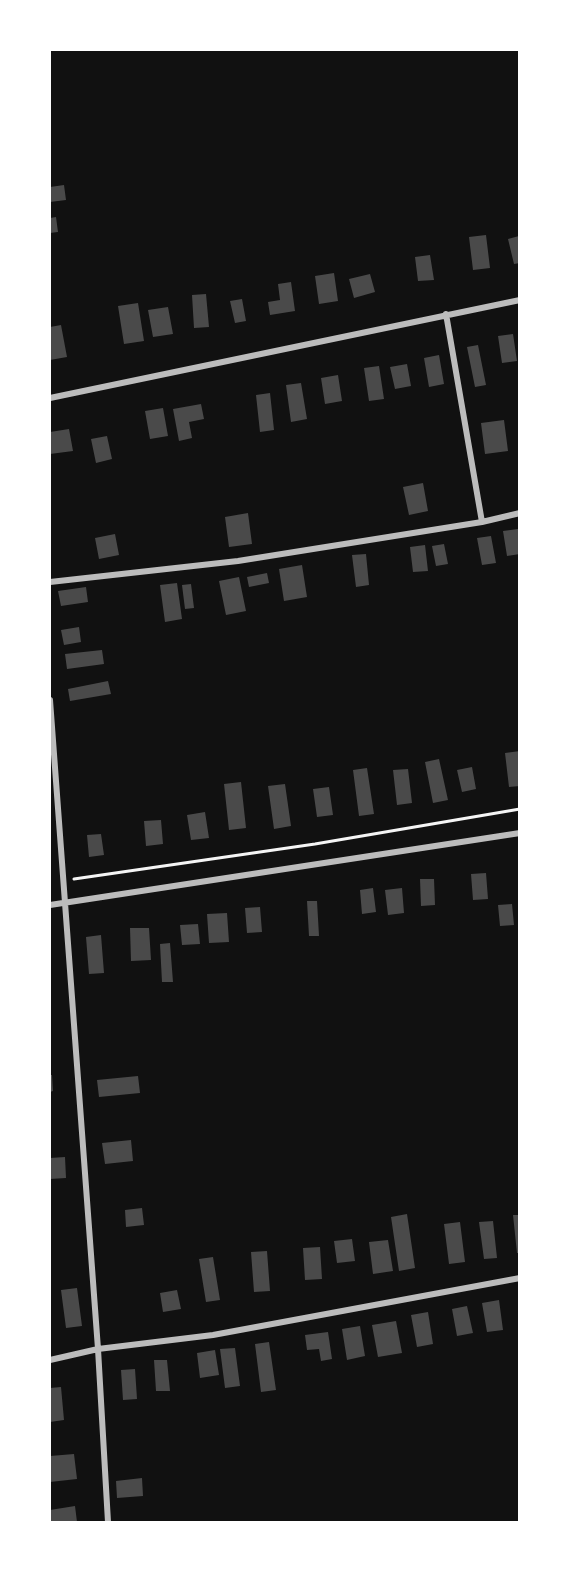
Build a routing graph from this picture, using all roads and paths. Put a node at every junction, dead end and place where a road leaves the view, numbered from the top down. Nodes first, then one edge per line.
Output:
1 (519, 300) edge
2 (446, 314) junction
3 (50, 398) edge
4 (519, 513) edge
5 (482, 522) junction
6 (50, 582) edge
7 (50, 700) edge
8 (519, 809) edge
9 (519, 832) edge
10 (62, 880) junction
11 (64, 903) junction
12 (50, 904) edge
13 (519, 1278) edge
14 (98, 1349) junction
15 (50, 1360) edge
16 (108, 1522) edge

1 - 2 street
2 - 3 street
2 - 5 street
4 - 5 street
5 - 6 street
7 - 10 street
8 - 10 path
9 - 11 street
10 - 11 street
11 - 12 street
11 - 14 street
13 - 14 street
14 - 15 street
14 - 16 street

